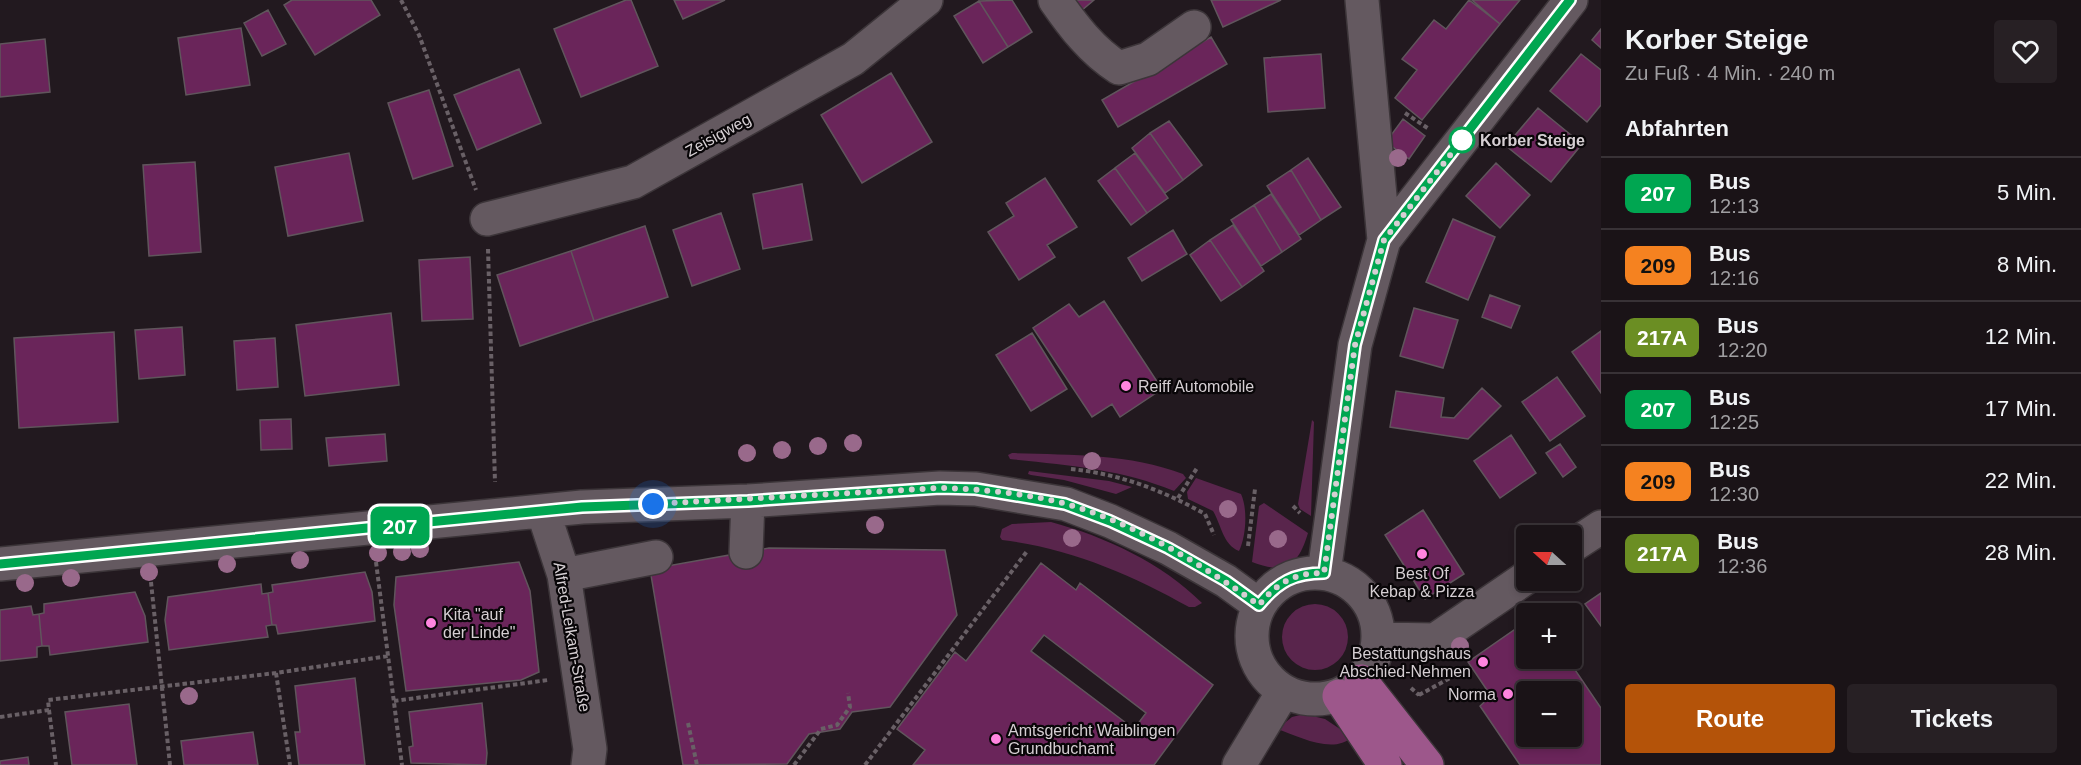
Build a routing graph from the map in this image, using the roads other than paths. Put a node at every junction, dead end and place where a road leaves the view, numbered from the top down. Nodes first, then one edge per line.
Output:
1 (926, 0) edge
2 (1055, 0) edge
3 (1362, 0) edge
4 (1570, 0) edge
5 (1194, 27) dead end
6 (487, 219) road end
7 (1384, 240) junction
8 (748, 501) junction
9 (543, 511) junction
10 (1601, 527) edge
11 (1582, 539) edge
12 (746, 552) dead end
13 (656, 556) dead end
14 (0, 564) edge
15 (1324, 573) junction
16 (564, 575) junction
17 (1516, 585) edge
18 (1259, 605) junction
19 (1379, 639) junction
20 (1350, 688) junction
21 (1283, 692) junction
22 (588, 765) edge
23 (1239, 765) edge
24 (1385, 765) edge
25 (1427, 765) edge

1 - 6 street, Zeisigweg
2 - 5 street
3 - 7 street
4 - 7 street
7 - 15 street
8 - 9 street
8 - 12 street
8 - 18 street
9 - 14 street
9 - 16 street, Alfred-Leikam-Straße
10 - 11 street
13 - 16 street
15 - 18 street
15 - 19 street
16 - 22 street, Alfred-Leikam-Straße
17 - 19 street
18 - 21 street
19 - 20 street
20 - 21 street
20 - 24 main road
20 - 25 main road
21 - 23 street

